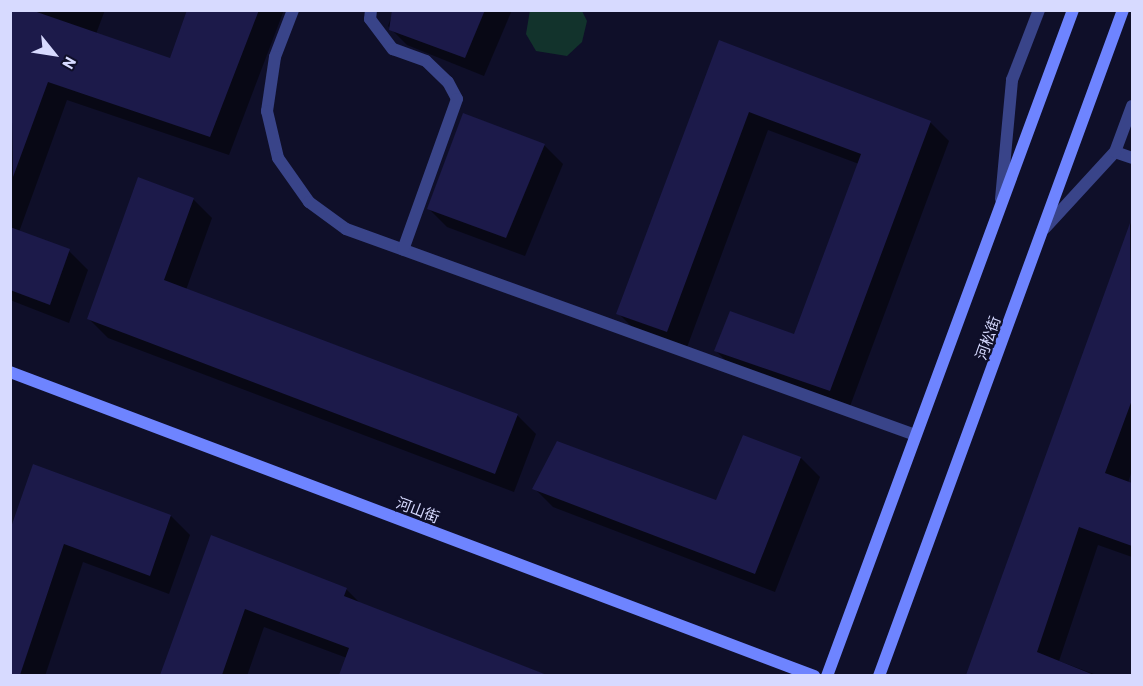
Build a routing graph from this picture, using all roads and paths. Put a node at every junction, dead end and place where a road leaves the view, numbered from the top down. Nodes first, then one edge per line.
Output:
1 (293, 10) edge
2 (371, 10) edge
3 (1039, 10) edge
4 (1072, 10) edge
5 (1123, 10) edge
6 (1132, 106) edge
7 (1115, 152) junction
8 (1132, 158) edge
9 (999, 218) junction
10 (1045, 228) junction
11 (403, 250) junction
12 (10, 372) edge
13 (915, 435) junction
14 (814, 675) edge
15 (827, 675) edge
16 (879, 675) edge

1 - 11 street
2 - 11 street
3 - 9 street
4 - 9 main road
5 - 10 main road, 河松街
6 - 7 street
7 - 8 street
7 - 10 street
9 - 13 main road
10 - 16 main road, 河松街
11 - 13 street
12 - 14 main road, 河山街
13 - 15 main road

